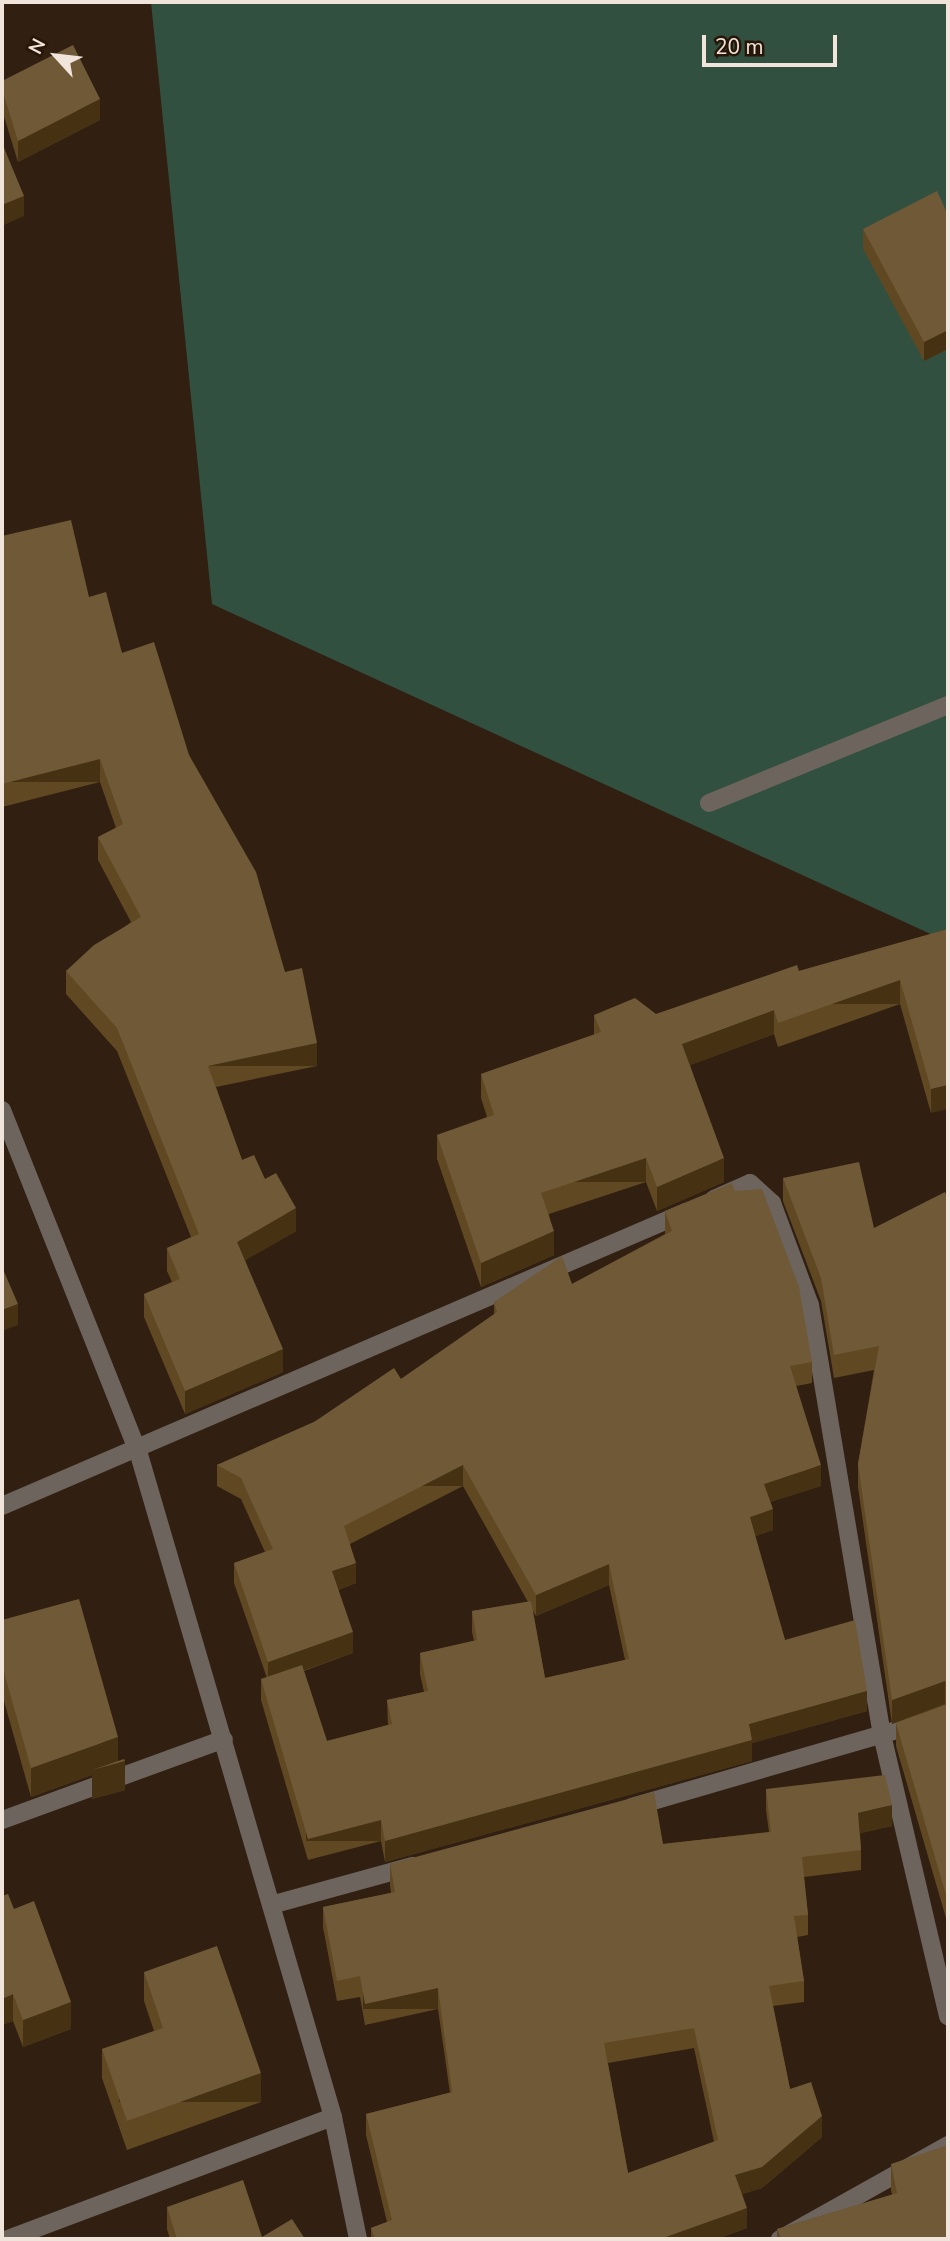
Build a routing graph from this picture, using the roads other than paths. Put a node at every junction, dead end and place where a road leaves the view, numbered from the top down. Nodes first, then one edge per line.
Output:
1 (948, 705) edge
2 (709, 803) dead end
3 (2, 1110) edge
4 (138, 1451) junction
5 (2, 1506) edge
6 (948, 1716) edge
7 (224, 1738) junction
8 (883, 1739) junction
9 (617, 1811) edge
10 (2, 1820) edge
11 (430, 1861) edge
12 (271, 1905) junction
13 (948, 2017) edge
14 (333, 2118) junction
15 (948, 2145) edge
16 (8, 2239) edge
17 (358, 2239) edge
18 (780, 2239) edge

1 - 2 street
3 - 4 street
4 - 5 street
4 - 7 street
4 - 8 street
6 - 8 street
7 - 10 street
7 - 12 street
8 - 9 street
8 - 13 street
11 - 12 street
12 - 14 street
14 - 16 street
14 - 17 street
15 - 18 street

